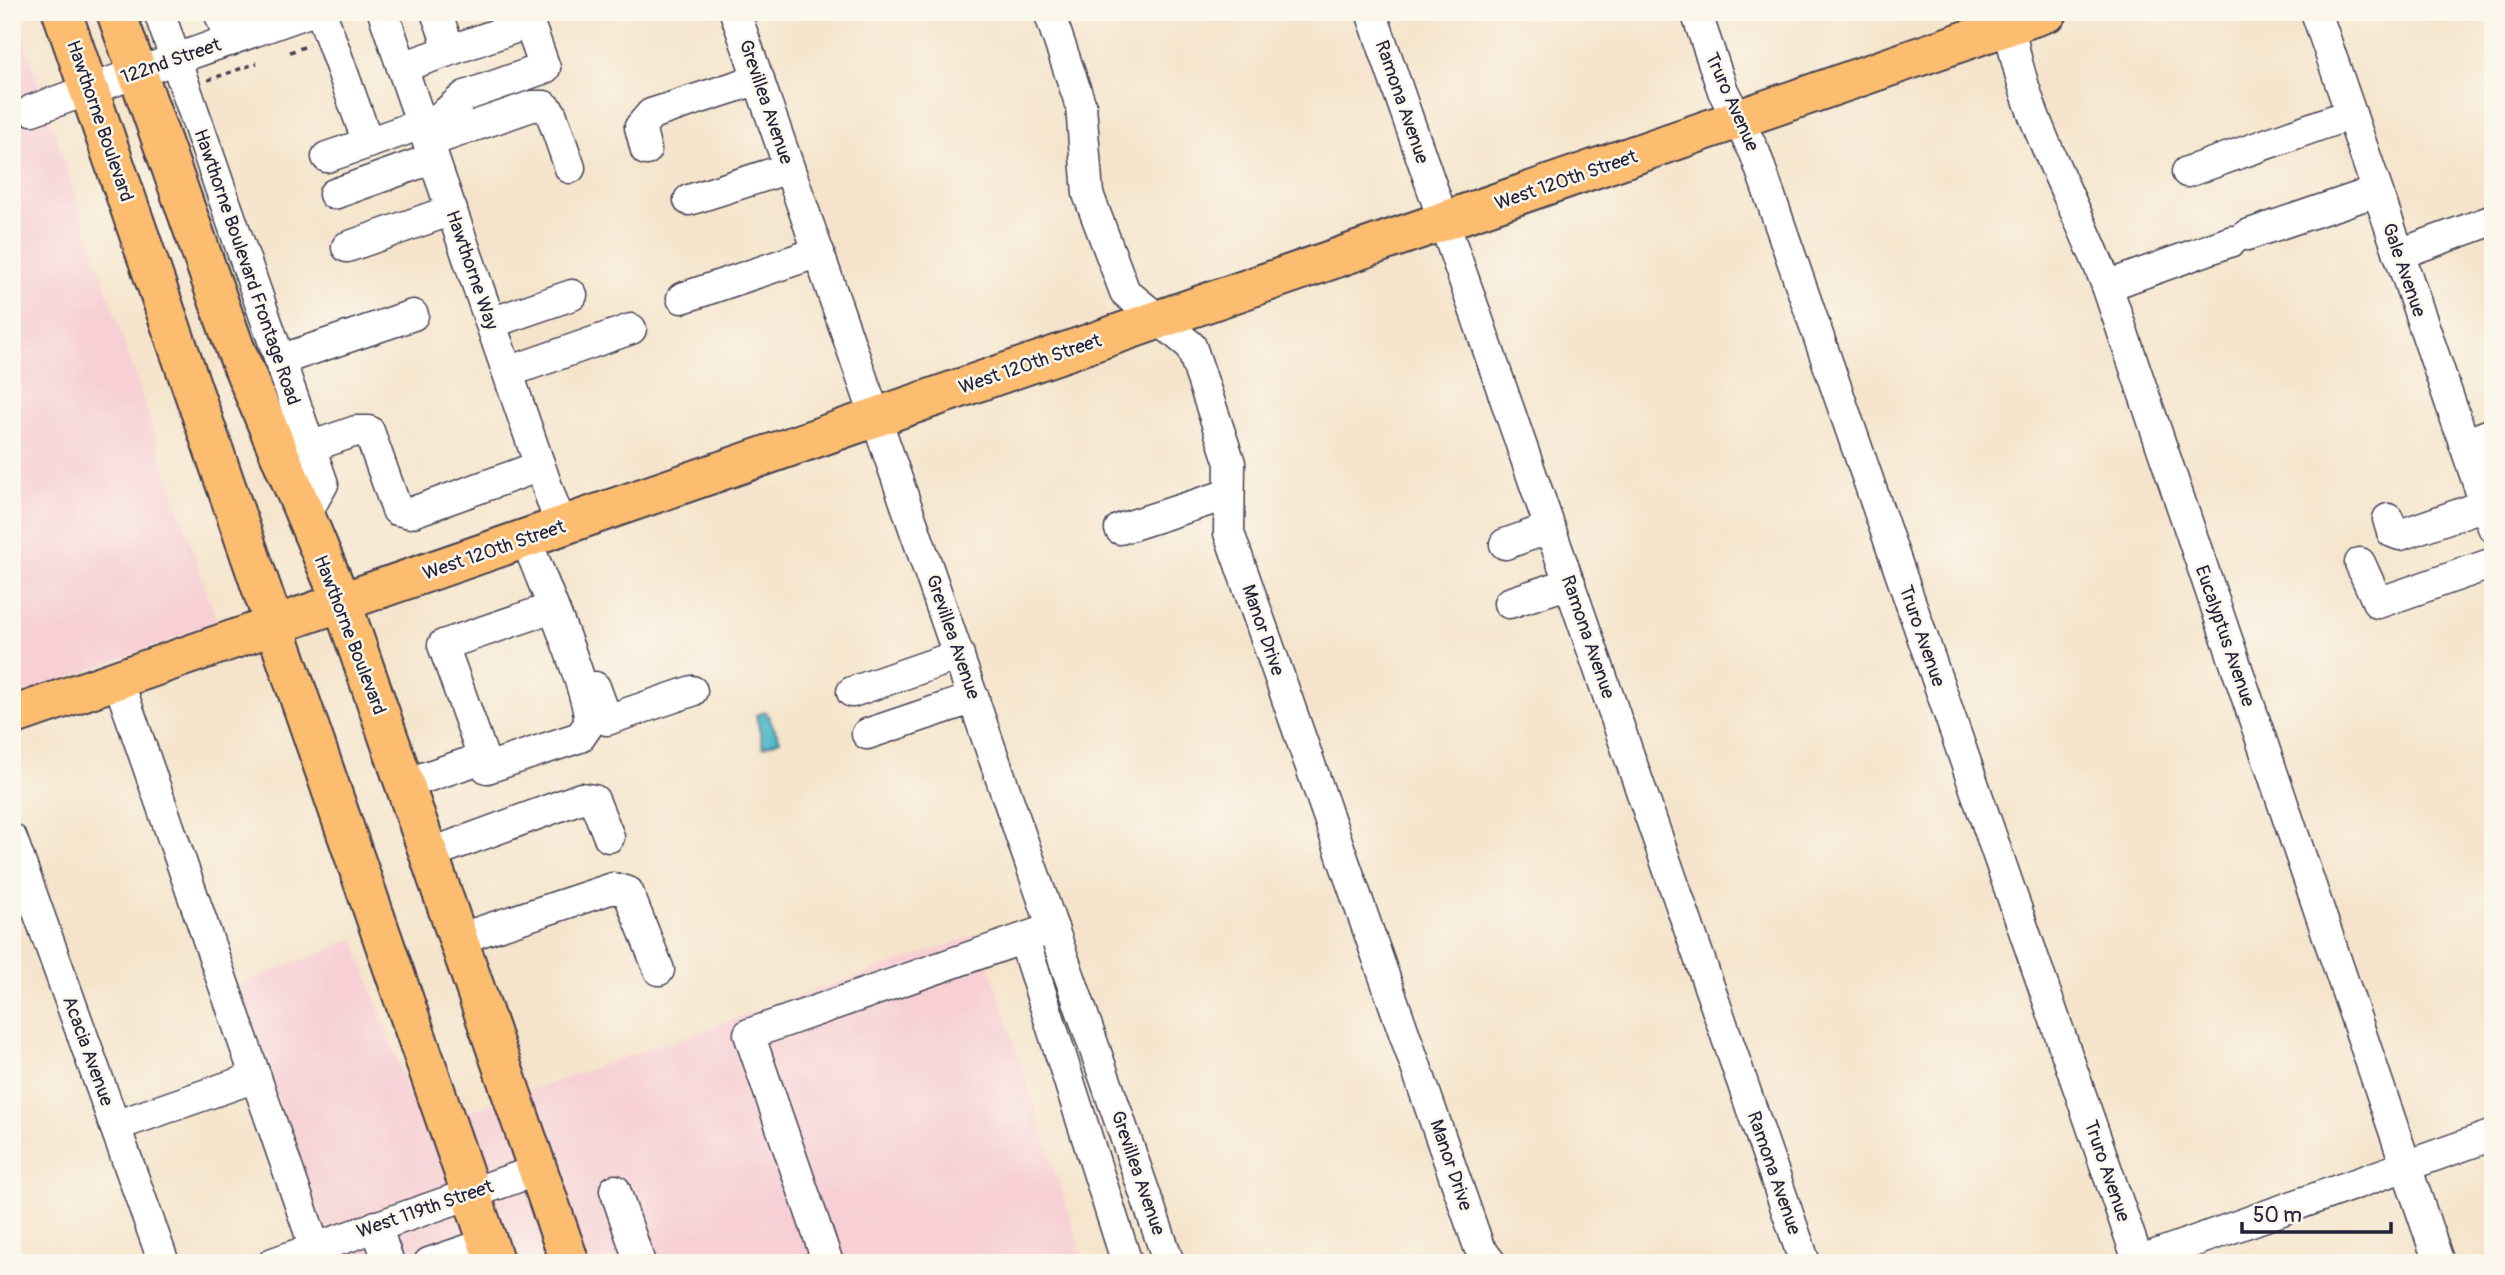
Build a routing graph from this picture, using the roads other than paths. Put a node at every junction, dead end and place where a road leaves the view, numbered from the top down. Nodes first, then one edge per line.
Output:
1 (62, 12) edge
2 (116, 12) edge
3 (159, 12) edge
4 (219, 12) edge
5 (309, 12) edge
6 (321, 12) edge
7 (383, 12) edge
8 (437, 12) edge
9 (735, 12) edge
10 (1049, 12) edge
11 (1371, 12) edge
12 (1696, 12) edge
13 (2048, 12) edge
14 (2316, 12) edge
15 (527, 17) edge
16 (2008, 19) edge
17 (230, 41) junction
18 (450, 50) junction
19 (175, 60) junction
20 (402, 67) junction
21 (137, 72) junction
22 (759, 79) junction
23 (89, 90) junction
24 (32, 110) dead end
25 (2351, 114) junction
26 (1738, 120) junction
27 (428, 142) junction
28 (368, 143) junction
29 (646, 150) dead end
30 (327, 158) dead end
31 (789, 167) junction
32 (570, 168) dead end
33 (2187, 172) dead end
34 (2377, 191) junction
35 (334, 194) dead end
36 (689, 200) dead end
37 (452, 210) junction
38 (2493, 220) edge
39 (1444, 223) junction
40 (346, 247) dead end
41 (819, 252) junction
42 (2399, 254) junction
43 (2107, 286) junction
44 (572, 295) dead end
45 (682, 298) dead end
46 (413, 315) dead end
47 (1160, 319) junction
48 (491, 323) junction
49 (631, 329) dead end
50 (280, 360) junction
51 (508, 372) junction
52 (876, 418) junction
53 (2493, 433) edge
54 (2464, 444) junction
55 (310, 447) junction
56 (540, 466) junction
57 (2484, 474) edge
58 (1229, 494) junction
59 (2489, 516) edge
60 (304, 517) junction
61 (2388, 519) dead end
62 (1550, 528) junction
63 (1120, 529) dead end
64 (544, 533) junction
65 (1505, 544) dead end
66 (2360, 563) dead end
67 (2493, 563) edge
68 (1570, 583) junction
69 (342, 603) junction
70 (1509, 603) dead end
71 (552, 608) junction
72 (274, 626) junction
73 (959, 656) junction
74 (118, 680) junction
75 (692, 691) dead end
76 (852, 692) dead end
77 (974, 698) junction
78 (12, 716) edge
79 (867, 734) dead end
80 (483, 758) junction
81 (405, 784) junction
82 (609, 837) dead end
83 (12, 839) edge
84 (429, 854) junction
85 (1053, 928) junction
86 (458, 939) junction
87 (1024, 940) junction
88 (659, 970) dead end
89 (256, 1077) junction
90 (115, 1126) junction
91 (2493, 1135) edge
92 (2405, 1166) junction
93 (538, 1170) junction
94 (615, 1190) dead end
95 (470, 1192) junction
96 (376, 1226) junction
97 (315, 1248) junction
98 (491, 1253) edge
99 (2137, 1262) edge
100 (164, 1263) edge
101 (273, 1263) edge
102 (389, 1263) edge
103 (429, 1263) edge
104 (570, 1263) edge
105 (640, 1263) edge
106 (828, 1263) edge
107 (1127, 1263) edge
108 (1169, 1263) edge
109 (1491, 1263) edge
110 (1805, 1263) edge
111 (2439, 1263) edge

1 - 23 main road, Hawthorne Boulevard
2 - 21 main road, Hawthorne Boulevard
3 - 19 street, Hawthorne Boulevard Frontage Road
4 - 17 street
5 - 17 street, 122nd Street
6 - 28 street
7 - 20 street, Hawthorne Way
8 - 18 street
9 - 22 street, Grevillea Avenue
10 - 47 street, Manor Drive
11 - 39 street, Ramona Avenue
12 - 26 street, Truro Avenue
13 - 16 main road, West 120th Street
14 - 25 street, Gale Avenue
15 - 18 street
15 - 27 street
16 - 26 main road, West 120th Street
16 - 43 street, Eucalyptus Avenue
17 - 19 street, 122nd Street
18 - 20 street
19 - 21 street, 122nd Street
19 - 50 street, Hawthorne Boulevard Frontage Road
20 - 27 street, Hawthorne Way
21 - 23 street, 122nd Street
21 - 60 main road, Hawthorne Boulevard
22 - 29 street
22 - 31 street, Grevillea Avenue
23 - 24 street, 122nd Street
23 - 72 main road, Hawthorne Boulevard
25 - 33 street
25 - 34 street, Gale Avenue
26 - 39 main road, West 120th Street
26 - 99 street, Truro Avenue
27 - 28 street
27 - 32 street
27 - 35 street
27 - 37 street, Hawthorne Way
28 - 30 street
31 - 36 street
31 - 41 street, Grevillea Avenue
34 - 42 street, Gale Avenue
34 - 43 street
37 - 40 street
37 - 48 street, Hawthorne Way
38 - 42 street
39 - 47 main road, West 120th Street
39 - 62 street, Ramona Avenue
41 - 45 street
41 - 52 street, Grevillea Avenue
42 - 54 street, Gale Avenue
43 - 92 street, Eucalyptus Avenue
44 - 48 street
46 - 50 street
47 - 52 main road, West 120th Street
47 - 58 street, Manor Drive
48 - 51 street, Hawthorne Way
49 - 51 street
50 - 55 street, Hawthorne Boulevard Frontage Road
51 - 56 street, Hawthorne Way
52 - 64 main road, West 120th Street
52 - 73 street, Grevillea Avenue
53 - 54 street
54 - 57 street, Gale Avenue
55 - 56 street
55 - 60 street, Hawthorne Boulevard Frontage Road
56 - 64 street, Hawthorne Way
57 - 59 street, Gale Avenue
58 - 63 street
58 - 109 street, Manor Drive
59 - 61 street
60 - 69 main road, Hawthorne Boulevard
62 - 65 street
62 - 68 street, Ramona Avenue
64 - 69 main road, West 120th Street
64 - 71 street
64 - 75 street
66 - 67 street
68 - 70 street
68 - 110 street, Ramona Avenue
69 - 72 main road, West 120th Street
69 - 81 main road, Hawthorne Boulevard
71 - 80 street
71 - 80 street
72 - 74 main road, West 120th Street
72 - 95 main road, Hawthorne Boulevard
73 - 76 street
73 - 77 street, Grevillea Avenue
74 - 78 main road, West 120th Street
74 - 89 street
77 - 79 street
77 - 85 street, Grevillea Avenue
80 - 81 street
81 - 84 main road, Hawthorne Boulevard
82 - 84 street
83 - 90 street, Acacia Avenue
84 - 86 main road, Hawthorne Boulevard
85 - 87 street
85 - 108 street, Grevillea Avenue
86 - 88 street
86 - 93 main road, Hawthorne Boulevard
87 - 106 street
87 - 107 street
89 - 90 street
89 - 97 street
90 - 100 street, Acacia Avenue
91 - 92 street
92 - 99 street
92 - 111 street, Eucalyptus Avenue
93 - 95 street, West 119th Street
93 - 104 main road, Hawthorne Boulevard
94 - 105 street
95 - 96 street, West 119th Street
95 - 98 main road, Hawthorne Boulevard
96 - 97 street, West 119th Street
96 - 102 street
97 - 101 street, West 119th Street
98 - 103 street

